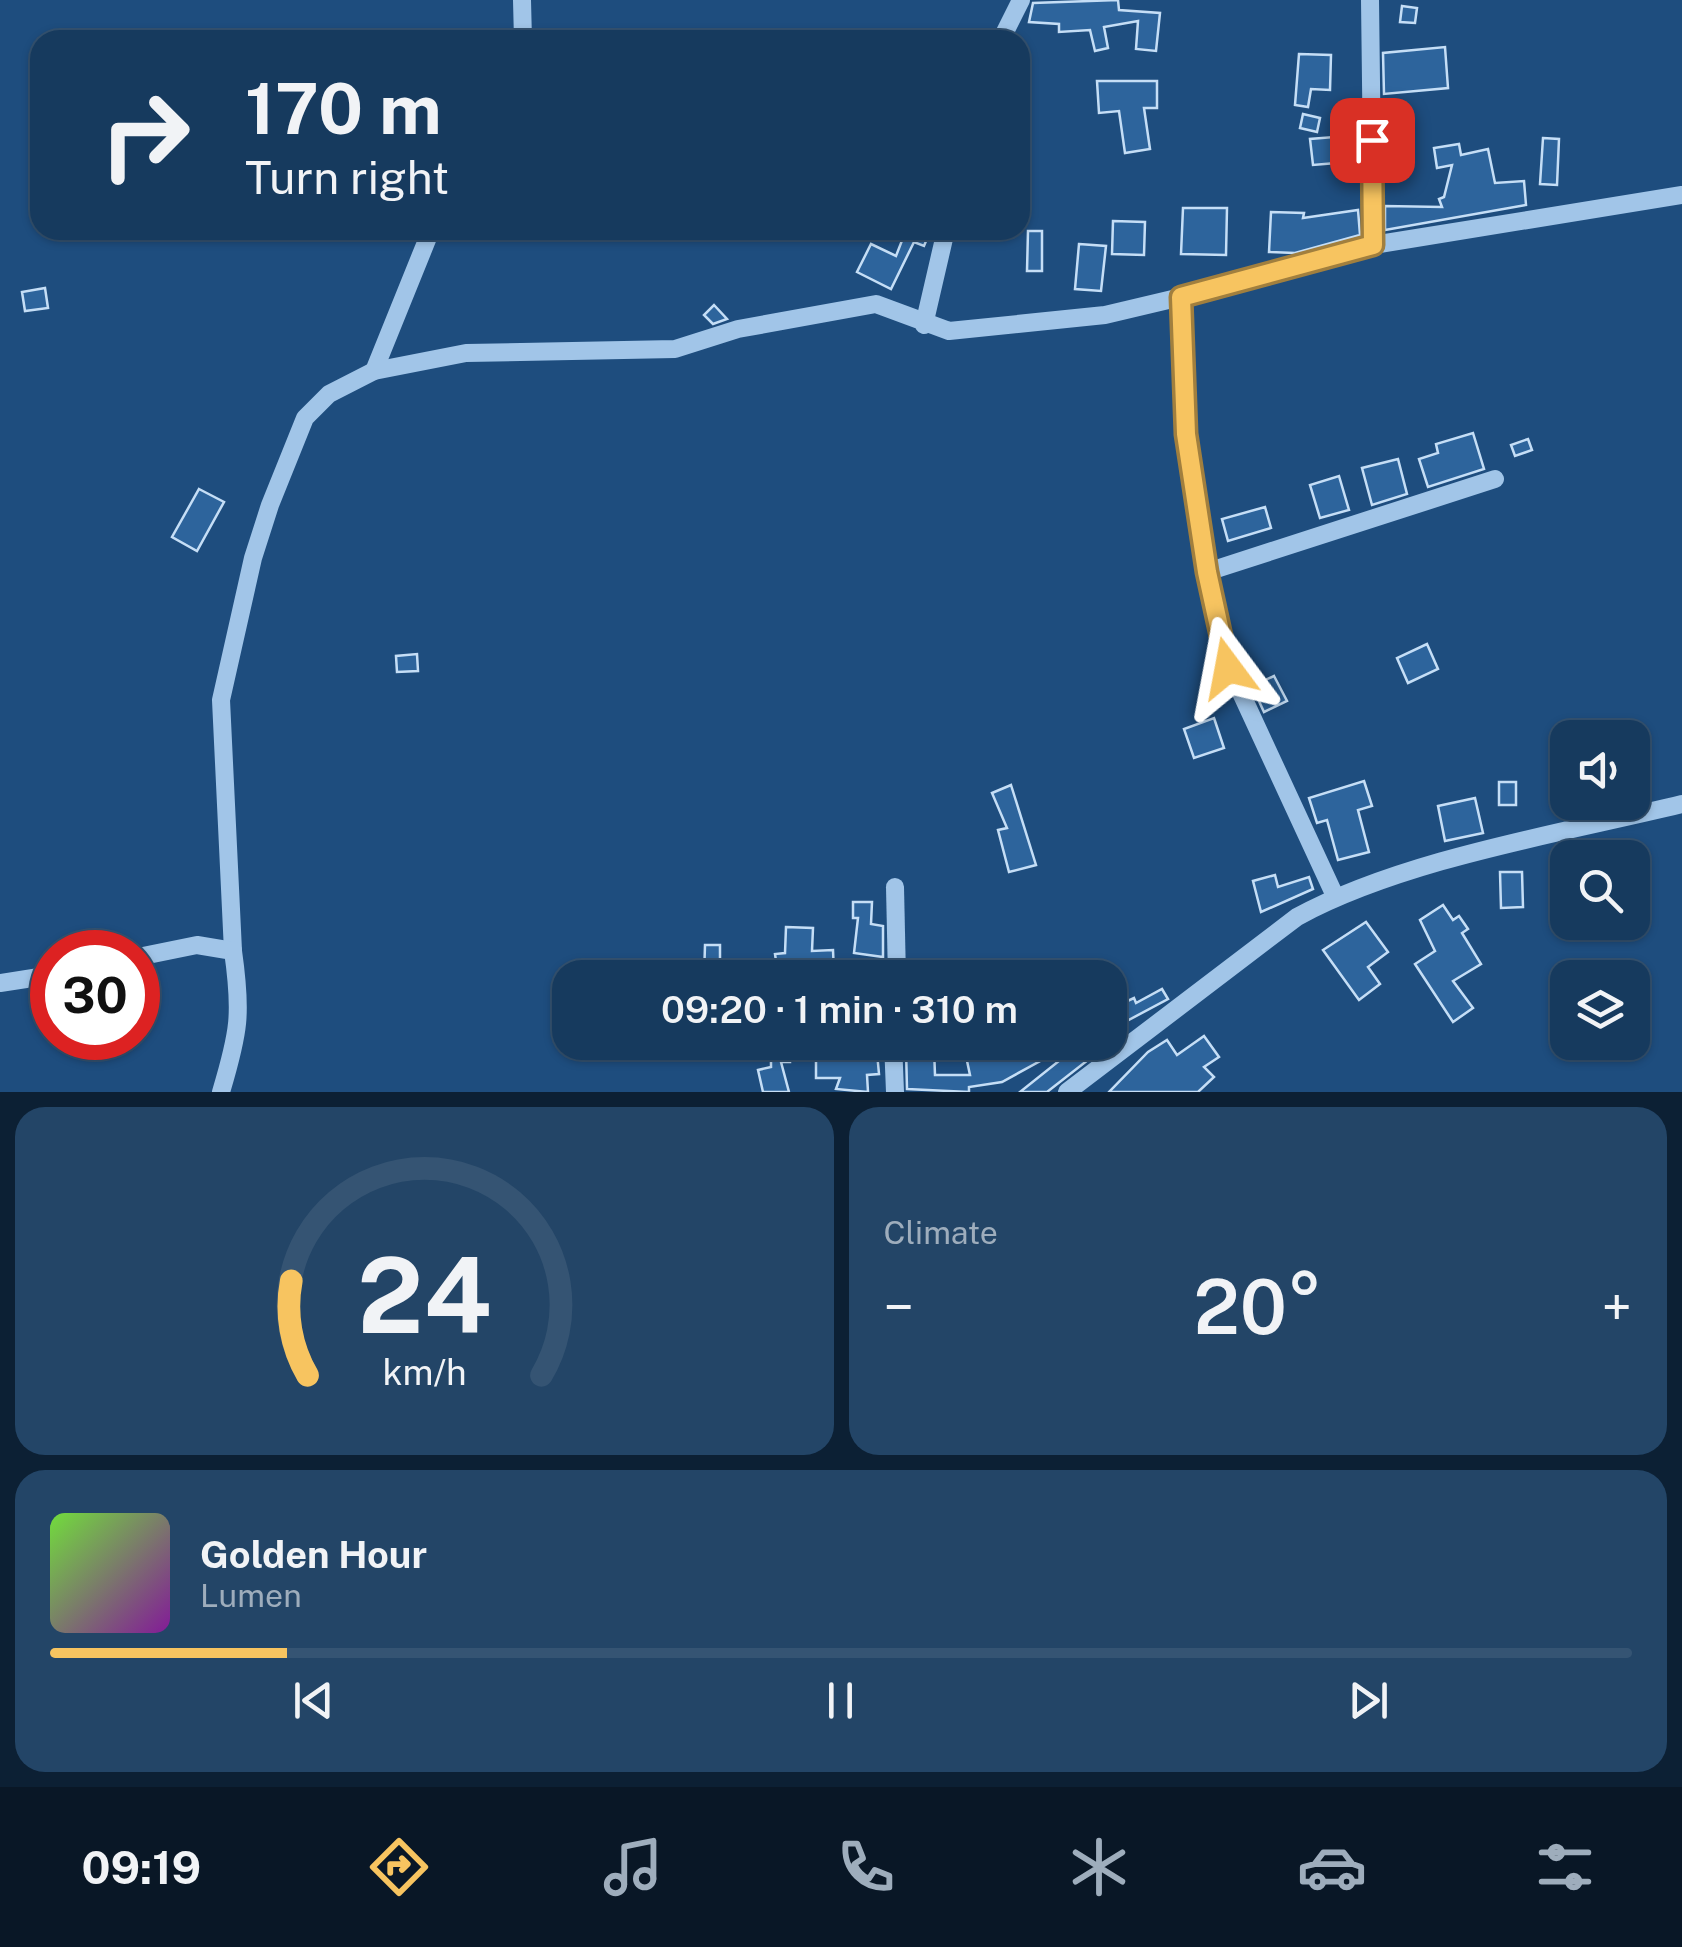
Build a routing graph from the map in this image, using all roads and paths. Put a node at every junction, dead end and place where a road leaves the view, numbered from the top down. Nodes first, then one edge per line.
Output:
1 (522, 0) edge
2 (1021, 0) edge
3 (1370, 0) edge
4 (523, 30) edge
5 (1006, 30) edge
6 (1682, 195) edge
7 (428, 240) edge
8 (944, 240) edge
9 (1373, 245) junction
10 (1181, 297) junction
11 (924, 325) junction
12 (374, 370) junction
13 (1494, 479) dead end
14 (1207, 572) junction
15 (1682, 804) edge
16 (896, 887) dead end
17 (1335, 896) junction
18 (233, 951) junction
19 (160, 953) edge
20 (897, 960) edge
21 (30, 979) edge
22 (0, 984) edge
23 (894, 1060) edge
24 (221, 1092) edge
25 (895, 1092) edge
26 (1067, 1092) edge

1 - 4 street
2 - 5 street
3 - 9 street
6 - 9 street
7 - 12 street
8 - 11 street
9 - 10 street
10 - 11 street
10 - 14 street
11 - 12 street
12 - 18 street
13 - 14 street
14 - 17 street
15 - 17 street
16 - 20 street
17 - 26 street
18 - 19 street
18 - 24 street
21 - 22 street
23 - 25 street

